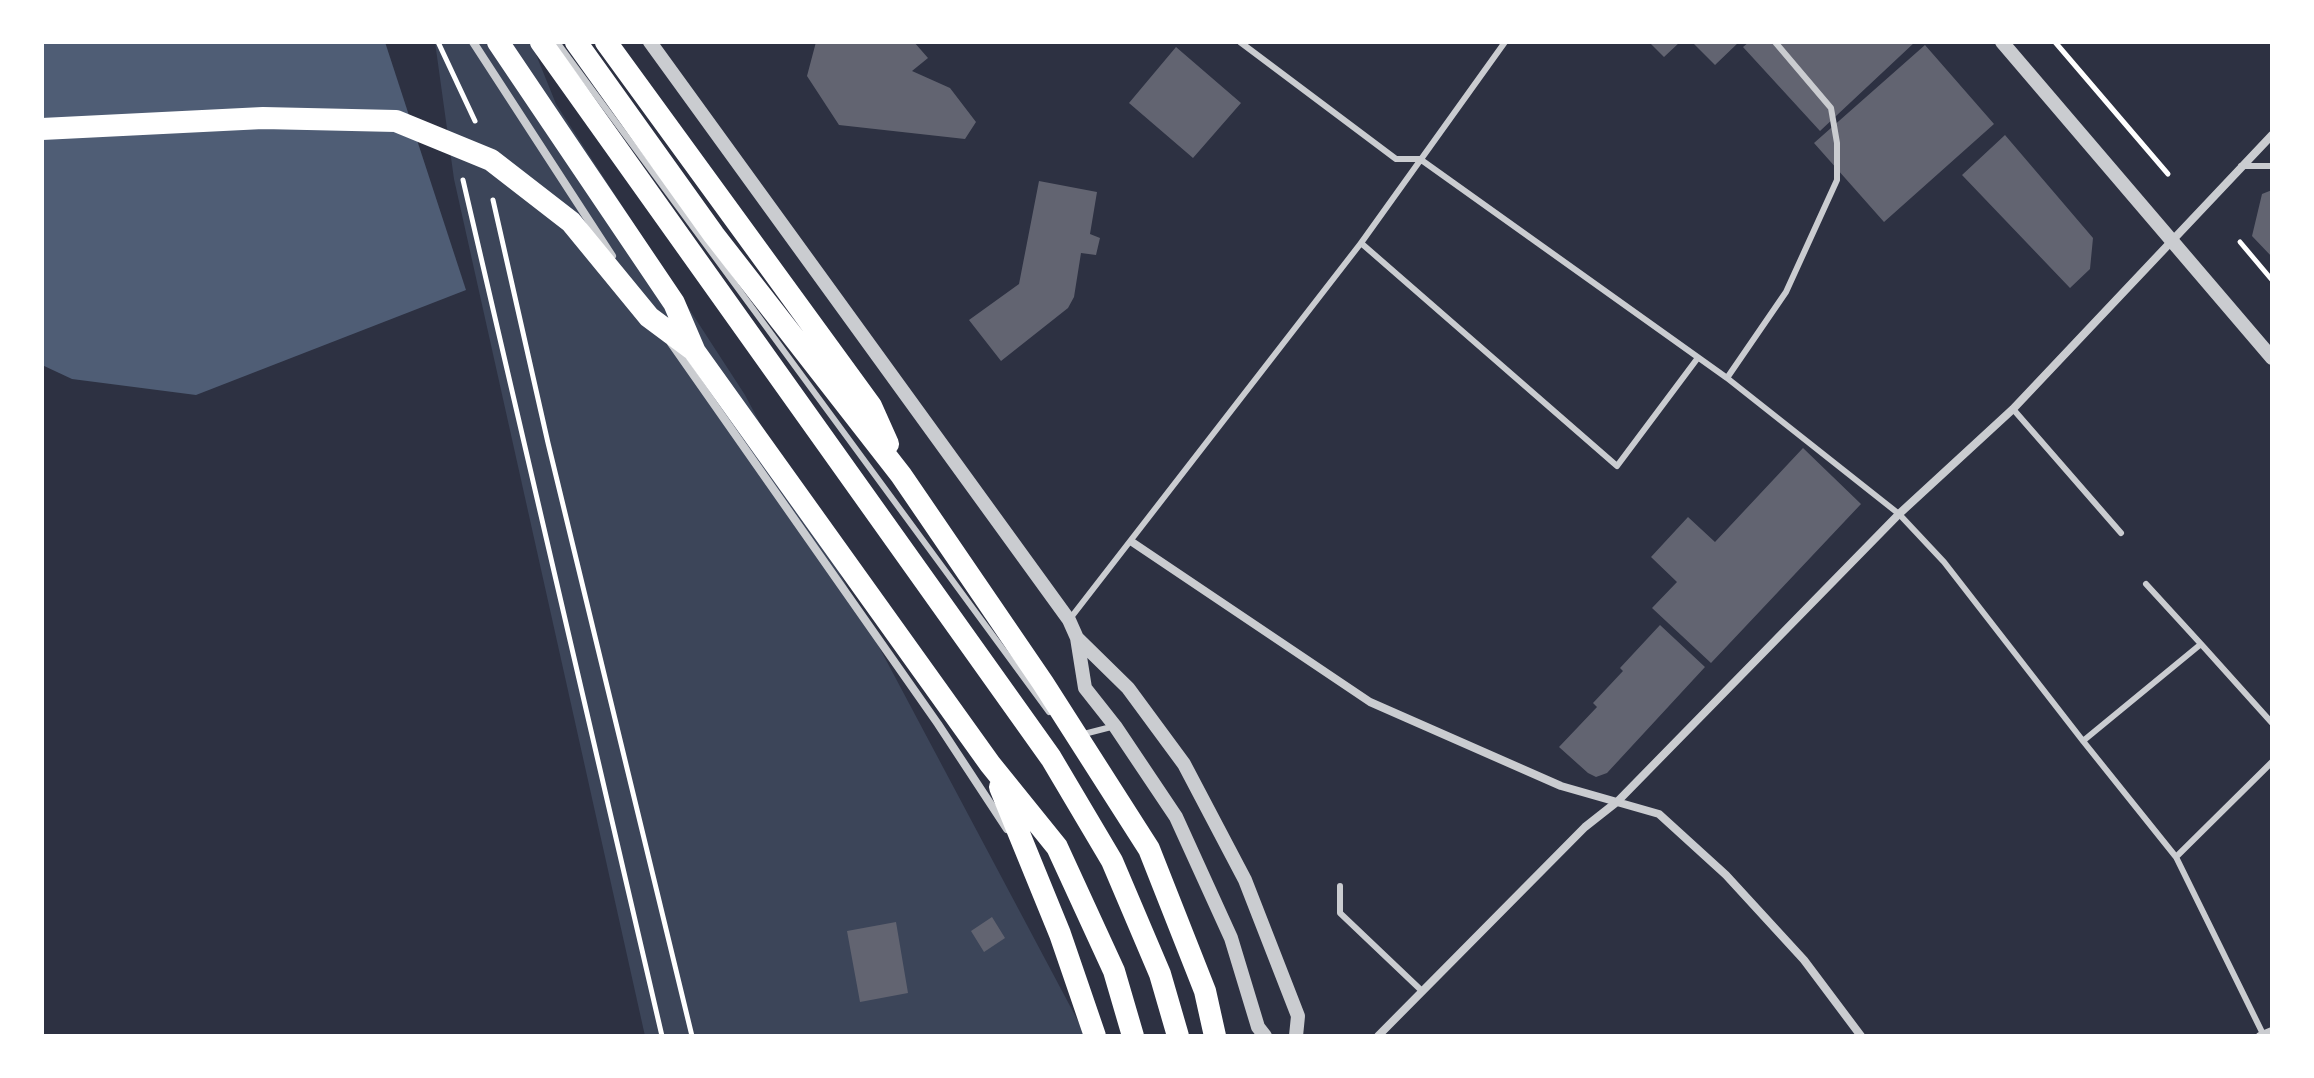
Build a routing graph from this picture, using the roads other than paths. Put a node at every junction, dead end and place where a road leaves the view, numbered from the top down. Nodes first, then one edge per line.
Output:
1 (473, 42) edge
2 (501, 42) edge
3 (541, 42) edge
4 (557, 42) edge
5 (576, 42) edge
6 (606, 42) edge
7 (650, 42) edge
8 (1240, 42) edge
9 (1505, 42) edge
10 (1775, 42) edge
11 (2002, 42) edge
12 (42, 129) edge
13 (2272, 135) edge
14 (1420, 159) junction
15 (2241, 166) junction
16 (2272, 166) edge
17 (2170, 241) junction
18 (1361, 243) junction
19 (695, 352) junction
20 (2272, 358) edge
21 (1697, 359) junction
22 (1727, 378) junction
23 (2013, 409) junction
24 (901, 475) junction
25 (1899, 514) junction
26 (2121, 533) dead end
27 (1132, 542) junction
28 (2146, 584) dead end
29 (1069, 620) junction
30 (1077, 638) junction
31 (2201, 644) junction
32 (1051, 715) dead end
33 (2272, 723) edge
34 (1059, 726) dead end
35 (1115, 726) junction
36 (2083, 741) junction
37 (2272, 762) edge
38 (990, 764) junction
39 (1618, 801) junction
40 (2176, 857) junction
41 (1340, 886) dead end
42 (1086, 976) dead end
43 (1090, 991) dead end
44 (1422, 991) junction
45 (2265, 1034) edge
46 (1095, 1036) edge
47 (1102, 1036) edge
48 (1131, 1036) edge
49 (1178, 1036) edge
50 (1215, 1036) edge
51 (1265, 1036) edge
52 (1296, 1036) edge
53 (1378, 1036) edge
54 (1861, 1036) edge

1 - 42 street
2 - 19 highway
2 - 48 street
3 - 49 highway
4 - 32 lane
5 - 24 highway
6 - 24 highway
7 - 29 street
8 - 14 lane
9 - 14 lane
10 - 22 lane
11 - 17 street
12 - 19 highway
13 - 15 street
14 - 18 lane
14 - 21 lane
15 - 16 lane
15 - 17 street
17 - 20 street
17 - 23 street
18 - 21 lane
18 - 27 lane
19 - 38 highway
21 - 22 lane
22 - 25 lane
23 - 25 street
23 - 26 lane
24 - 50 highway
25 - 36 lane
25 - 39 street
27 - 29 lane
27 - 39 street
28 - 31 lane
29 - 30 street
30 - 35 street
30 - 52 street
31 - 33 lane
31 - 36 lane
34 - 35 lane
35 - 51 street
36 - 40 lane
37 - 40 lane
38 - 46 highway
38 - 48 highway
39 - 44 street
39 - 54 street
40 - 45 lane
41 - 44 lane
43 - 47 street
44 - 53 street

